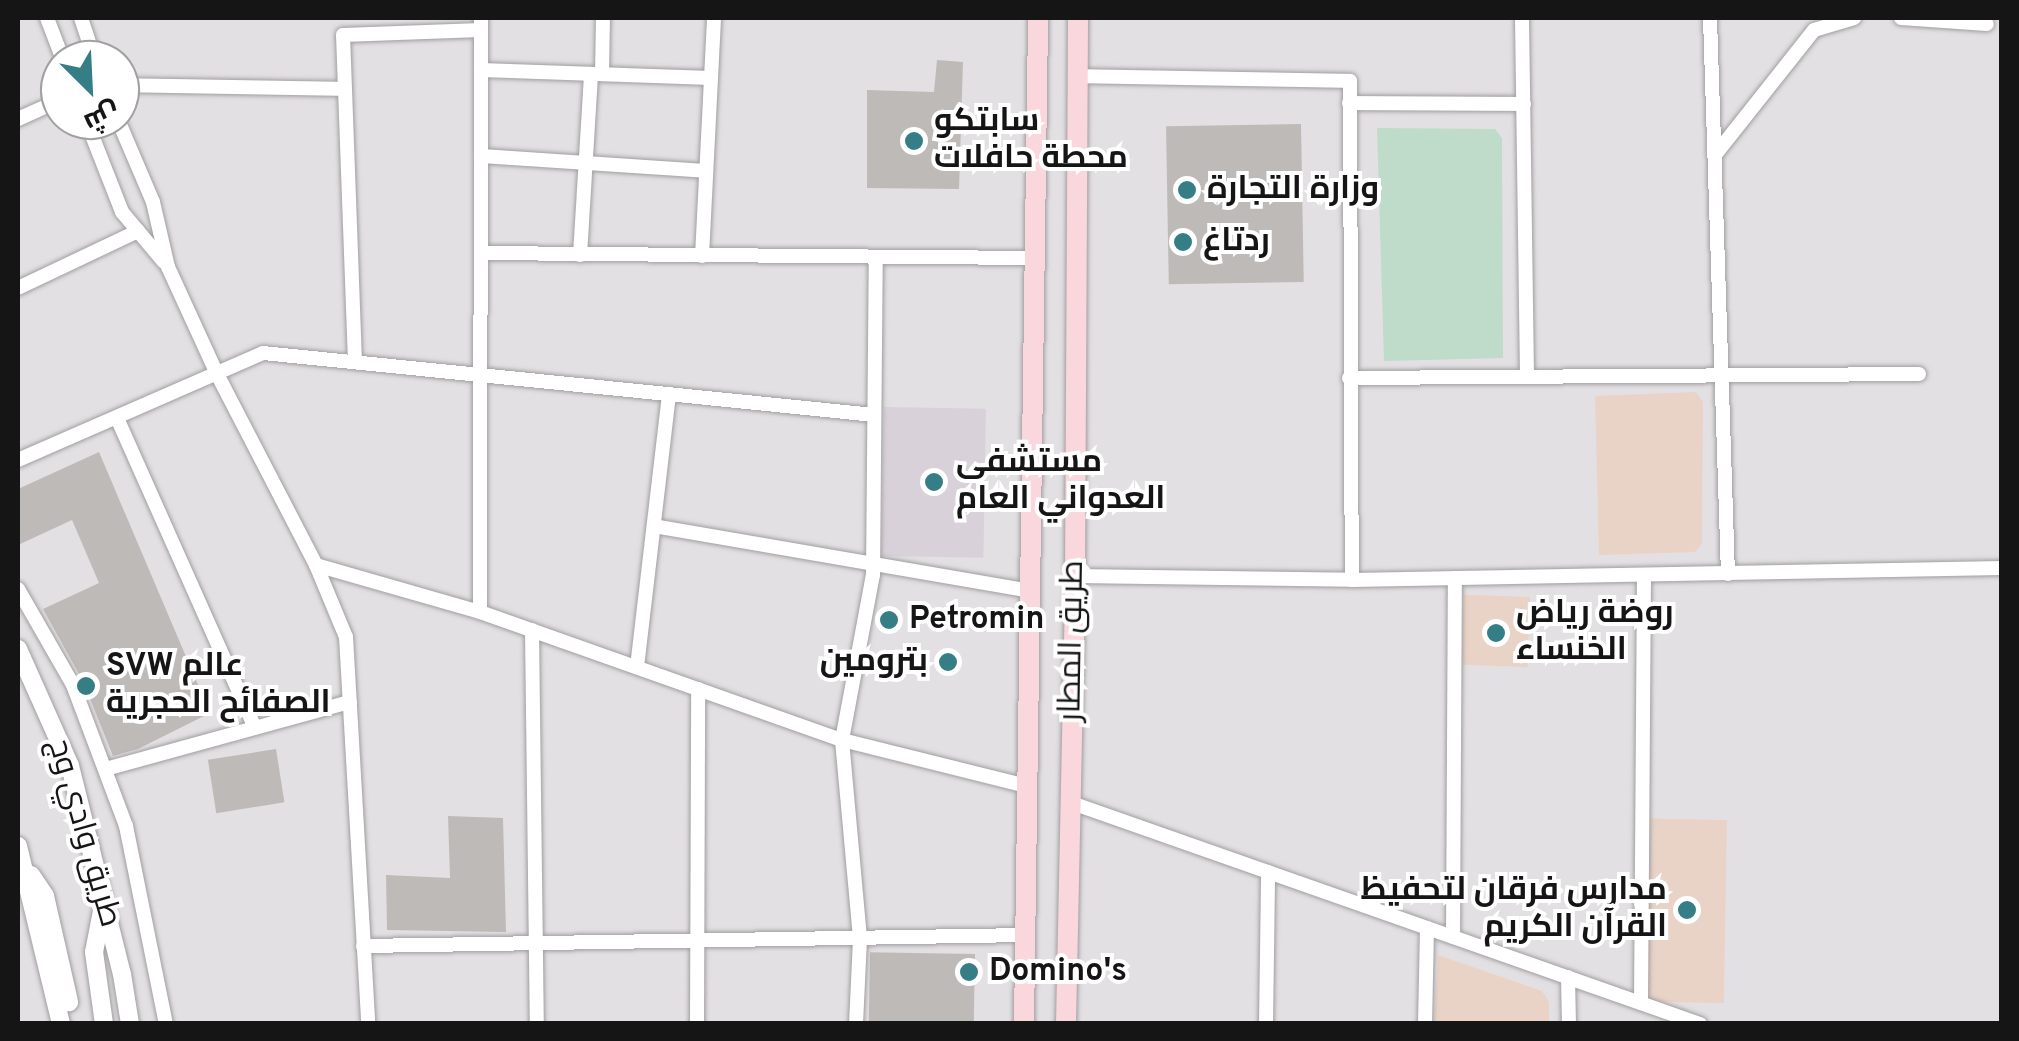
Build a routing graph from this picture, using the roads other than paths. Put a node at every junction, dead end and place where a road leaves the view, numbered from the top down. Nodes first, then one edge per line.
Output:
1 (604, 18) edge
2 (714, 18) edge
3 (1038, 18) edge
4 (1078, 18) edge
5 (1522, 18) edge
6 (1710, 18) edge
7 (1854, 18) edge
8 (1901, 18) edge
9 (481, 24) edge
10 (1989, 24) edge
11 (482, 70) junction
12 (596, 74) junction
13 (1077, 76) junction
14 (711, 78) junction
15 (140, 85) edge
16 (345, 89) junction
17 (1350, 103) junction
18 (1524, 104) junction
19 (94, 140) edge
20 (127, 140) edge
21 (1715, 155) junction
22 (481, 156) junction
23 (585, 161) junction
24 (706, 171) junction
25 (138, 231) junction
26 (481, 254) junction
27 (580, 254) junction
28 (702, 256) junction
29 (876, 257) junction
30 (1034, 258) junction
31 (168, 267) junction
32 (18, 288) edge
33 (355, 362) junction
34 (216, 372) junction
35 (1919, 374) dead end
36 (480, 375) junction
37 (1722, 376) junction
38 (1527, 377) junction
39 (1350, 378) junction
40 (670, 394) junction
41 (874, 416) junction
42 (117, 418) junction
43 (18, 460) edge
44 (654, 526) junction
45 (316, 564) junction
46 (873, 564) junction
47 (2002, 568) edge
48 (1728, 574) junction
49 (1644, 575) junction
50 (1075, 576) junction
51 (1455, 578) junction
52 (1352, 580) junction
53 (18, 588) edge
54 (1030, 591) junction
55 (480, 612) junction
56 (532, 630) junction
57 (18, 649) edge
58 (637, 667) junction
59 (698, 689) junction
60 (350, 702) junction
61 (255, 728) junction
62 (842, 740) junction
63 (106, 768) junction
64 (1027, 786) junction
65 (1069, 802) junction
66 (19, 852) edge
67 (1268, 872) junction
68 (104, 902) junction
69 (1428, 928) junction
70 (1025, 935) junction
71 (1453, 937) junction
72 (860, 938) junction
73 (697, 940) junction
74 (536, 943) junction
75 (363, 946) junction
76 (1568, 977) junction
77 (1641, 1002) junction
78 (60, 1024) edge
79 (72, 1024) edge
80 (104, 1024) edge
81 (130, 1024) edge
82 (166, 1024) edge
83 (368, 1024) edge
84 (536, 1024) edge
85 (697, 1024) edge
86 (856, 1024) edge
87 (1024, 1024) edge
88 (1066, 1024) edge
89 (1266, 1024) edge
90 (1424, 1024) edge
91 (1568, 1024) edge
92 (1700, 1024) edge

1 - 12 street
2 - 14 street
3 - 30 main road, طريق المطار
4 - 13 main road, طريق المطار
5 - 18 street
6 - 21 street
7 - 21 street
8 - 10 street
9 - 11 street
9 - 16 street
11 - 12 street
11 - 22 street
12 - 14 street
12 - 23 street
13 - 17 street
13 - 50 main road, طريق المطار
14 - 24 street
15 - 16 street
16 - 33 street
17 - 18 street
17 - 39 street
18 - 38 street
19 - 25 street
20 - 31 street
21 - 37 street
22 - 23 street
22 - 26 street
23 - 24 street
23 - 27 street
24 - 28 street
25 - 31 street
25 - 32 street
26 - 27 street
26 - 36 street
27 - 28 street
28 - 29 street
29 - 30 street
29 - 41 street
30 - 54 main road, طريق المطار
31 - 34 street
33 - 34 street
33 - 36 street
34 - 42 street
34 - 45 street
35 - 37 street
36 - 40 street
36 - 55 street
37 - 38 street
37 - 48 street
38 - 39 street
39 - 52 street
40 - 41 street
40 - 44 street
41 - 46 street
42 - 43 street
42 - 61 street
44 - 46 street
44 - 58 street
45 - 55 street
45 - 60 street
46 - 54 street
46 - 62 street
47 - 48 street
48 - 49 street
49 - 51 street
49 - 77 street
50 - 52 street
50 - 65 main road, طريق المطار
51 - 52 street
51 - 71 street
53 - 63 street
54 - 64 main road, طريق المطار
55 - 56 street
56 - 58 street
56 - 74 street
57 - 68 street, طريق وادي وج
58 - 59 street
59 - 62 street
59 - 73 street
60 - 61 street
60 - 75 street
61 - 63 street
62 - 64 street
62 - 72 street
63 - 82 street
64 - 70 main road, طريق المطار
65 - 67 street
65 - 88 main road, طريق المطار
66 - 78 street, طريق وادي وج
66 - 79 street
67 - 69 street
67 - 89 street
68 - 80 street
68 - 81 street, طريق وادي وج
69 - 71 street
69 - 90 street
70 - 72 street
70 - 87 main road, طريق المطار
71 - 76 street
72 - 73 street
72 - 86 street
73 - 74 street
73 - 85 street
74 - 75 street
74 - 84 street
75 - 83 street
76 - 77 street
76 - 91 street
77 - 92 street

